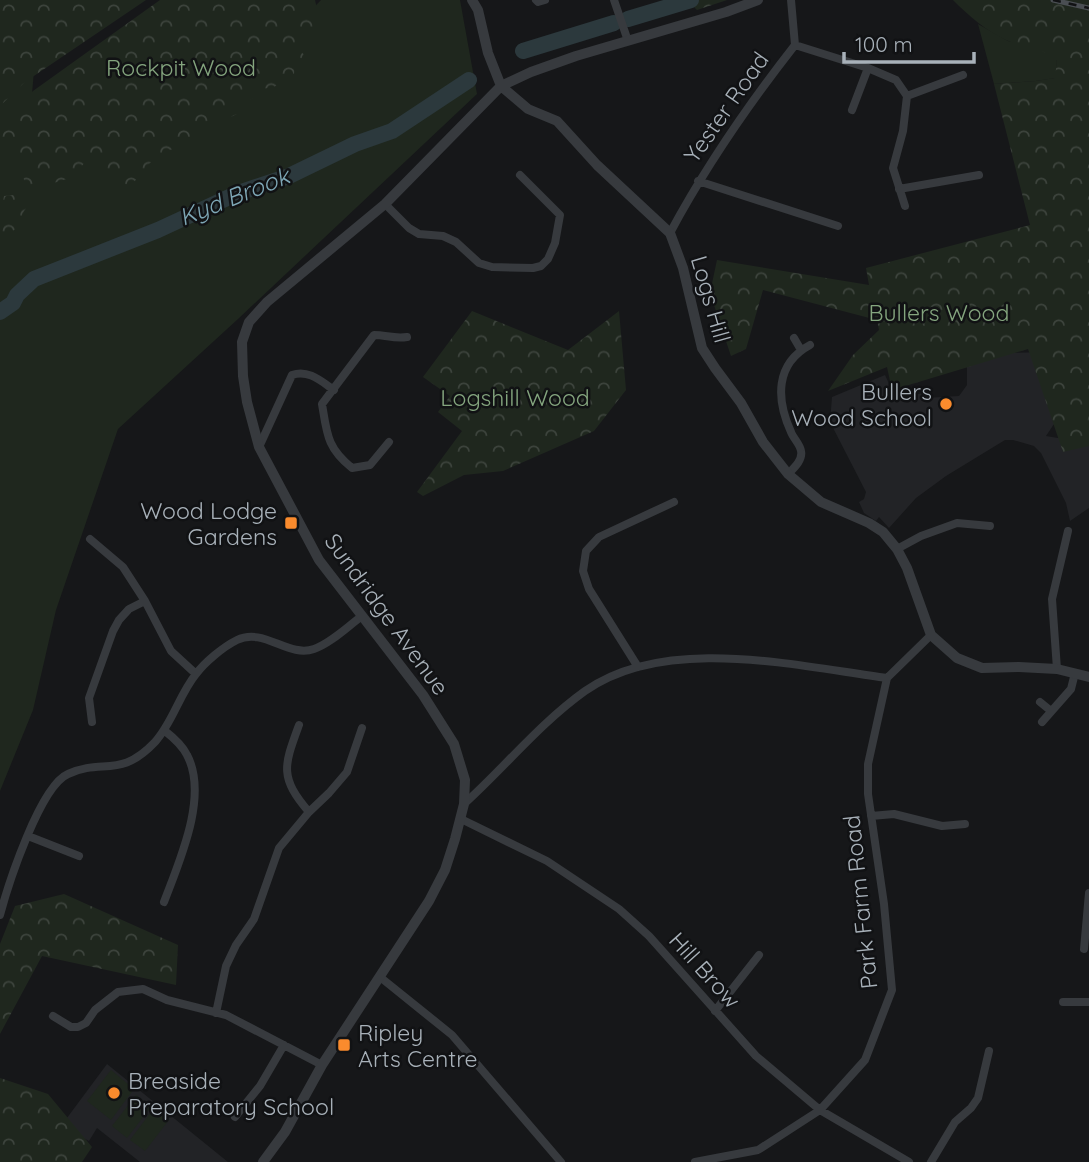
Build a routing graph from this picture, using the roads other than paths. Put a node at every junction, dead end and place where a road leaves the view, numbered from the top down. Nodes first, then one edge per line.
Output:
1 (472, 0) edge
2 (536, 0) edge
3 (545, 0) edge
4 (614, 0) edge
5 (758, 0) edge
6 (791, 0) edge
7 (628, 41) junction
8 (795, 45) junction
9 (868, 68) junction
10 (963, 75) dead end
11 (501, 86) junction
12 (907, 96) junction
13 (852, 110) dead end
14 (520, 176) dead end
15 (979, 176) dead end
16 (698, 181) junction
17 (899, 189) junction
18 (385, 204) junction
19 (905, 206) dead end
20 (838, 226) dead end
21 (670, 233) junction
22 (407, 337) dead end
23 (794, 338) dead end
24 (810, 345) dead end
25 (801, 350) junction
26 (334, 390) junction
27 (389, 442) dead end
28 (259, 447) junction
29 (788, 474) junction
30 (674, 502) dead end
31 (990, 526) dead end
32 (1068, 531) dead end
33 (90, 539) dead end
34 (897, 549) junction
35 (145, 601) junction
36 (362, 616) junction
37 (931, 635) junction
38 (638, 667) junction
39 (1057, 669) junction
40 (1075, 673) junction
41 (196, 674) junction
42 (1089, 677) edge
43 (887, 678) junction
44 (1040, 702) dead end
45 (1051, 711) junction
46 (92, 722) dead end
47 (1042, 722) dead end
48 (299, 725) dead end
49 (362, 728) dead end
50 (165, 731) junction
51 (465, 780) junction
52 (483, 788) junction
53 (464, 804) junction
54 (309, 812) junction
55 (870, 816) junction
56 (461, 819) junction
57 (965, 824) dead end
58 (28, 836) junction
59 (79, 856) dead end
60 (1089, 893) edge
61 (164, 902) dead end
62 (0, 915) edge
63 (1084, 949) dead end
64 (759, 955) dead end
65 (380, 977) junction
66 (1063, 1002) dead end
67 (1089, 1002) edge
68 (715, 1011) junction
69 (216, 1013) junction
70 (53, 1016) dead end
71 (284, 1045) junction
72 (989, 1051) dead end
73 (322, 1065) junction
74 (820, 1110) junction
75 (235, 1117) dead end
76 (270, 1158) edge
77 (561, 1162) edge
78 (695, 1162) edge
79 (909, 1162) edge
80 (931, 1162) edge

1 - 11 street
2 - 3 street
4 - 7 street
5 - 7 street, Sundridge Avenue
6 - 8 street, Yester Road
7 - 11 street, Sundridge Avenue
8 - 9 street
8 - 16 street, Yester Road
9 - 12 street
9 - 13 street
10 - 12 street
11 - 18 street, Sundridge Avenue
11 - 21 street, Logs Hill
12 - 17 street
14 - 18 street
15 - 17 street
16 - 20 street
16 - 21 street, Yester Road
17 - 19 street
18 - 28 street, Sundridge Avenue
21 - 29 street, Logs Hill
22 - 26 street
23 - 25 street
24 - 25 street
25 - 29 street
26 - 27 street
26 - 28 street
28 - 36 street, Sundridge Avenue
29 - 34 street, Logs Hill
30 - 38 street
31 - 34 street
32 - 39 street
33 - 35 street
34 - 37 street, Logs Hill
35 - 41 street
35 - 46 street
36 - 41 street
36 - 51 street, Sundridge Avenue
37 - 39 street, Logs Hill
37 - 43 street
38 - 43 street
38 - 52 street
39 - 40 street, Logs Hill
40 - 42 street, Logs Hill
40 - 45 street
41 - 50 street
43 - 55 street, Park Farm Road
44 - 45 street
45 - 47 street
48 - 54 street
49 - 54 street
50 - 58 street
50 - 61 street
51 - 52 street
51 - 53 street, Sundridge Avenue
52 - 53 street
53 - 56 street, Sundridge Avenue
54 - 69 street
55 - 57 street
55 - 74 street, Park Farm Road
56 - 65 street, Sundridge Avenue
56 - 68 street, Hill Brow
58 - 59 street
58 - 62 street
60 - 63 street
64 - 68 street
65 - 73 street, Sundridge Avenue
65 - 77 street
66 - 67 street
68 - 74 street, Hill Brow
69 - 70 street
69 - 71 street
71 - 73 street
71 - 75 street
72 - 80 street
73 - 76 street, Sundridge Avenue
74 - 78 street, Park Farm Road
74 - 79 street, Hill Brow

